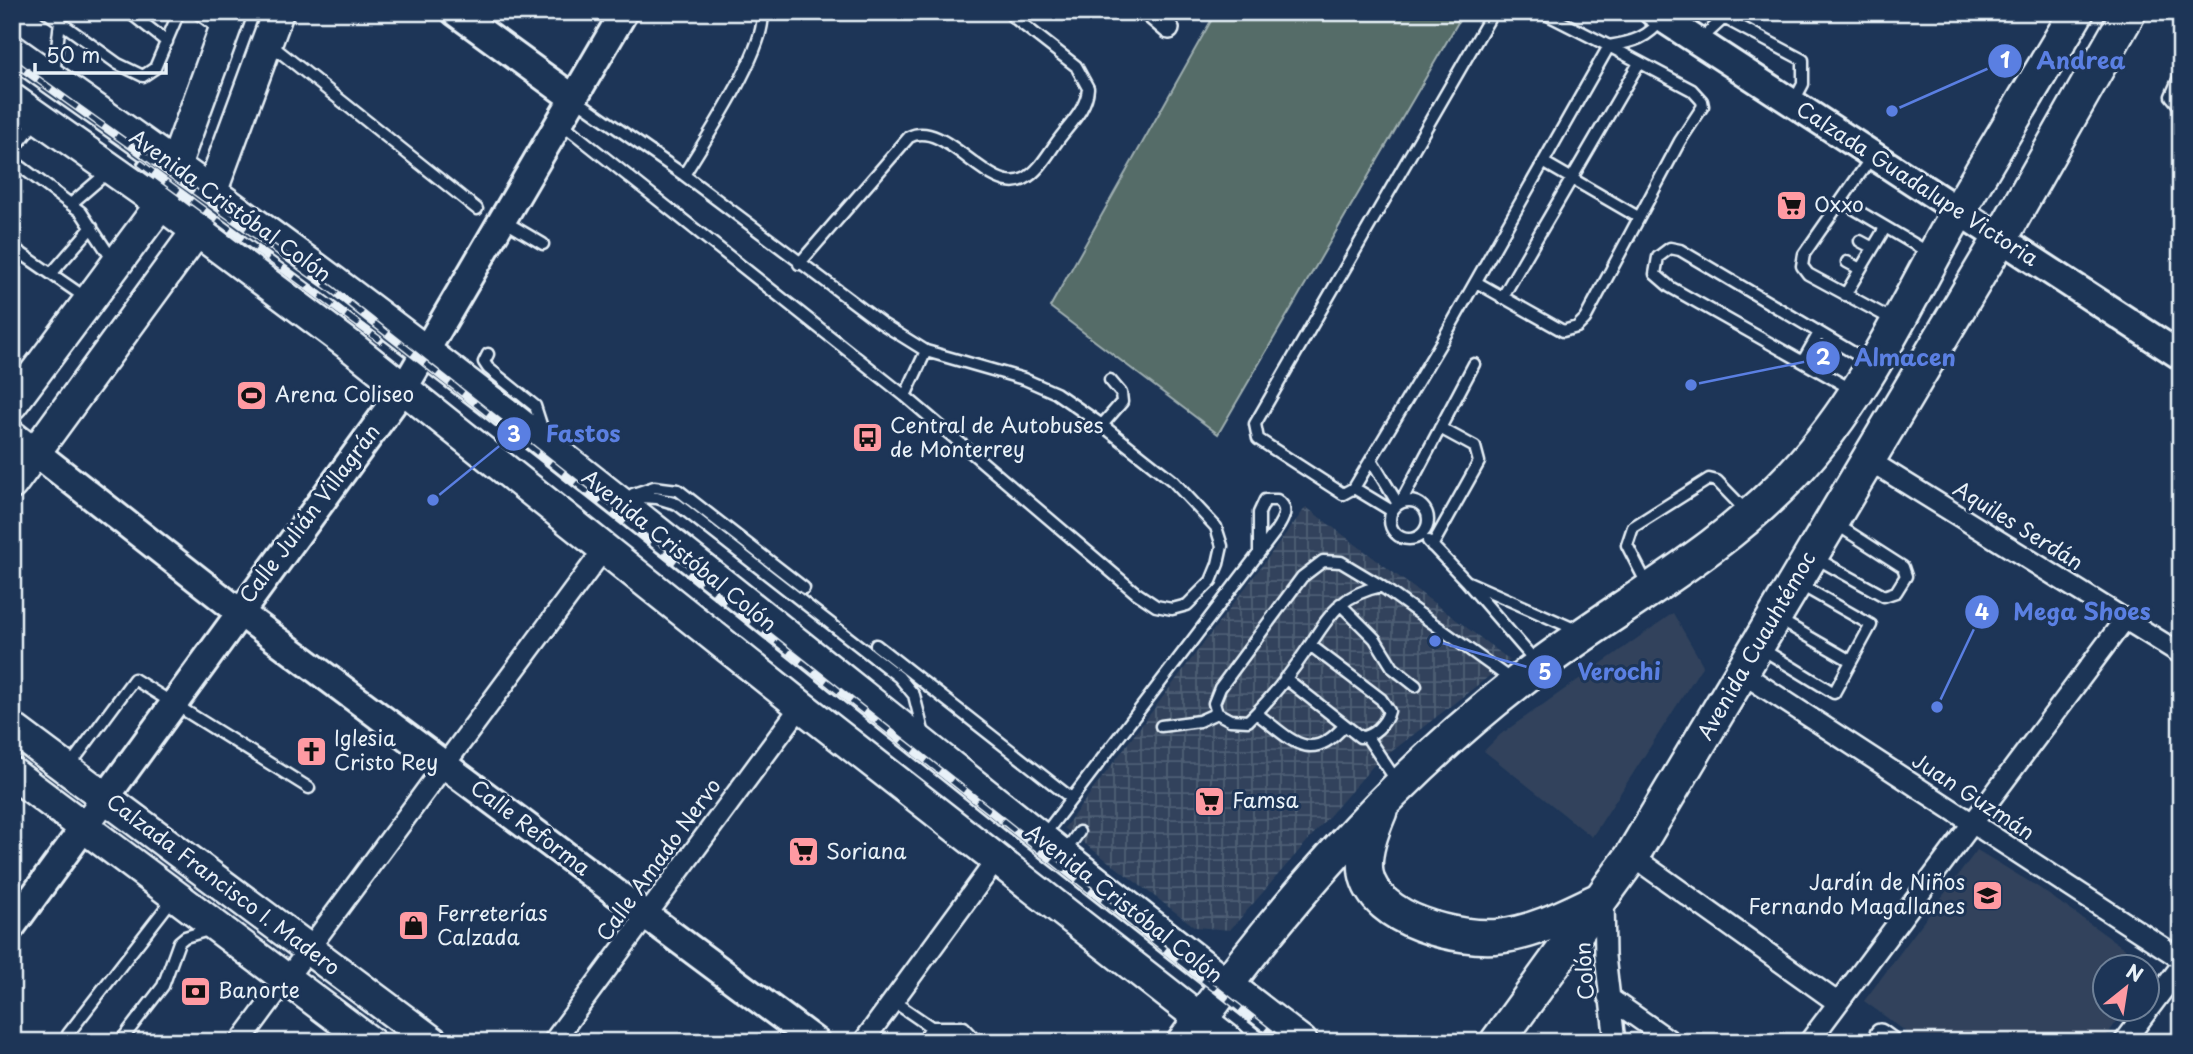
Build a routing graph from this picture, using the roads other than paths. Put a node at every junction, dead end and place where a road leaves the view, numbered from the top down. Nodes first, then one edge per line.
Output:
1 (46, 12) edge
2 (129, 12) edge
3 (179, 12) edge
4 (196, 12) edge
5 (278, 12) edge
6 (456, 12) edge
7 (624, 12) edge
8 (762, 12) edge
9 (1149, 12) edge
10 (1493, 12) edge
11 (1542, 12) edge
12 (2077, 12) edge
13 (2093, 12) edge
14 (2129, 12) edge
15 (1658, 15) edge
16 (1012, 16) dead end
17 (61, 18) edge
18 (227, 22) edge
19 (1169, 29) dead end
20 (167, 42) junction
21 (267, 42) junction
22 (1699, 42) junction
23 (1609, 46) junction
24 (12, 50) edge
25 (1639, 63) junction
26 (2181, 73) edge
27 (54, 79) junction
28 (573, 98) junction
29 (12, 99) edge
30 (1793, 103) junction
31 (2078, 103) junction
32 (2181, 108) edge
33 (39, 118) junction
34 (559, 122) junction
35 (12, 152) edge
36 (1873, 155) junction
37 (12, 160) edge
38 (1543, 162) junction
39 (173, 163) junction
40 (111, 169) junction
41 (684, 175) junction
42 (1572, 179) junction
43 (212, 191) junction
44 (1841, 201) junction
45 (72, 203) junction
46 (161, 204) junction
47 (477, 209) dead end
48 (1958, 213) junction
49 (1638, 217) junction
50 (502, 220) junction
51 (92, 227) junction
52 (1885, 228) junction
53 (197, 231) junction
54 (1999, 239) junction
55 (1860, 241) dead end
56 (543, 244) dead end
57 (12, 247) edge
58 (1873, 248) junction
59 (1934, 256) junction
60 (1847, 262) dead end
61 (116, 264) junction
62 (799, 264) junction
63 (1860, 269) junction
64 (51, 274) junction
65 (1476, 282) junction
66 (1844, 295) junction
67 (1503, 298) junction
68 (89, 301) junction
69 (1897, 322) junction
70 (1819, 333) junction
71 (926, 351) junction
72 (427, 352) junction
73 (488, 354) dead end
74 (2181, 356) edge
75 (1803, 361) junction
76 (1474, 364) dead end
77 (1865, 378) junction
78 (1110, 380) dead end
79 (404, 388) junction
80 (905, 396) junction
81 (12, 404) edge
82 (1102, 425) junction
83 (1440, 428) junction
84 (24, 443) edge
85 (546, 445) junction
86 (1867, 459) junction
87 (1372, 461) junction
88 (12, 484) edge
89 (1354, 488) junction
90 (620, 496) junction
91 (1397, 506) junction
92 (1751, 516) junction
93 (1830, 521) junction
94 (1423, 534) junction
95 (1432, 547) junction
96 (604, 549) junction
97 (1259, 552) junction
98 (1803, 568) junction
99 (1466, 582) junction
100 (1381, 586) junction
101 (804, 588) dead end
102 (1651, 590) junction
103 (1340, 604) junction
104 (238, 611) junction
105 (1774, 617) junction
106 (2125, 619) junction
107 (1586, 634) junction
108 (876, 645) dead end
109 (1310, 645) junction
110 (2181, 654) edge
111 (1749, 660) junction
112 (1851, 661) junction
113 (1527, 674) junction
114 (1285, 678) junction
115 (1416, 687) dead end
116 (175, 702) junction
117 (801, 706) junction
118 (1217, 713) junction
119 (1256, 713) junction
120 (1161, 726) dead end
121 (1344, 726) junction
122 (12, 728) edge
123 (1367, 737) junction
124 (928, 749) junction
125 (446, 765) junction
126 (66, 770) junction
127 (12, 773) edge
128 (309, 788) dead end
129 (1392, 793) junction
130 (108, 798) junction
131 (1071, 798) junction
132 (1971, 823) junction
133 (85, 828) junction
134 (1079, 832) dead end
135 (1051, 848) junction
136 (1632, 856) junction
137 (997, 859) junction
138 (175, 895) junction
139 (1604, 897) junction
140 (646, 916) junction
141 (12, 926) edge
142 (217, 927) junction
143 (309, 949) junction
144 (2181, 959) edge
145 (2181, 966) edge
146 (287, 978) junction
147 (1227, 984) junction
148 (1608, 997) junction
149 (893, 1001) junction
150 (1838, 1003) junction
151 (931, 1027) junction
152 (1192, 1031) edge
153 (66, 1042) edge
154 (120, 1042) edge
155 (240, 1042) edge
156 (370, 1042) edge
157 (433, 1042) edge
158 (553, 1042) edge
159 (816, 1042) edge
160 (863, 1042) edge
161 (922, 1042) edge
162 (978, 1042) edge
163 (1230, 1042) edge
164 (1302, 1042) edge
165 (1497, 1042) edge
166 (1615, 1042) edge
167 (1672, 1042) edge
168 (1809, 1042) edge
169 (2124, 1042) edge

1 - 17 lane
2 - 20 lane
3 - 20 lane
4 - 18 lane
5 - 21 main road
6 - 28 street
7 - 28 street, Calle Julián Villagrán
8 - 41 lane
9 - 19 street
10 - 89 lane
11 - 23 lane
12 - 48 highway
13 - 31 highway
14 - 31 highway, Avenida Cuauhtémoc
15 - 22 street, Calzada Guadalupe Victoria
15 - 23 lane
16 - 62 lane
17 - 20 lane
17 - 27 lane
18 - 39 main road
21 - 43 main road
21 - 47 lane
22 - 30 street, Calzada Guadalupe Victoria
22 - 30 lane
23 - 25 lane
23 - 38 lane
24 - 27 main road, Avenida Cristóbal Colón
25 - 42 lane
25 - 49 lane
26 - 32 lane
27 - 39 main road, Avenida Cristóbal Colón
28 - 34 street, Calle Julián Villagrán
28 - 41 lane
29 - 33 main road, Avenida Cristóbal Colón
30 - 36 street, Calzada Guadalupe Victoria
31 - 54 highway, Avenida Cuauhtémoc
33 - 35 lane
33 - 40 main road, Avenida Cristóbal Colón
34 - 50 street, Calle Julián Villagrán
34 - 80 lane
36 - 44 lane
36 - 48 street, Calzada Guadalupe Victoria
37 - 45 lane
38 - 42 lane
38 - 65 lane
39 - 43 main road, Avenida Cristóbal Colón
39 - 46 main road
40 - 45 lane
40 - 46 main road, Avenida Cristóbal Colón
41 - 62 lane
42 - 49 lane
42 - 67 lane
43 - 53 main road
43 - 72 main road, Avenida Cristóbal Colón
44 - 52 lane
44 - 66 lane
45 - 51 lane
46 - 53 main road, Avenida Cristóbal Colón
46 - 61 main road
48 - 54 street, Calzada Guadalupe Victoria
48 - 59 highway
49 - 67 lane
50 - 56 lane
50 - 72 street, Calle Julián Villagrán
51 - 61 lane
51 - 64 lane
52 - 58 lane
52 - 59 lane
53 - 79 main road, Avenida Cristóbal Colón
53 - 84 main road
54 - 74 street, Calzada Guadalupe Victoria
54 - 86 highway, Avenida Cuauhtémoc
55 - 58 lane
57 - 64 lane
58 - 63 lane
59 - 69 highway
60 - 63 lane
61 - 68 main road
62 - 71 lane
63 - 66 lane
64 - 68 lane
65 - 67 lane
65 - 87 lane
66 - 69 lane
68 - 81 main road
69 - 77 highway
70 - 75 lane
70 - 75 lane
70 - 77 lane
71 - 80 lane
71 - 82 lane
72 - 79 street, Calle Julián Villagrán
72 - 85 main road, Avenida Cristóbal Colón
73 - 85 lane
75 - 77 lane
76 - 83 lane
77 - 92 highway
78 - 82 lane
79 - 96 main road, Avenida Cristóbal Colón
79 - 104 street, Calle Julián Villagrán
80 - 82 lane
83 - 91 lane
83 - 95 lane
84 - 88 main road
84 - 104 street, Calle Reforma
85 - 90 main road, Avenida Cristóbal Colón
86 - 93 highway, Avenida Cuauhtémoc
86 - 106 street, Aquiles Serdán
87 - 89 lane
87 - 91 lane
89 - 91 lane
90 - 101 lane
90 - 124 main road, Avenida Cristóbal Colón
90 - 124 lane
91 - 94 lane
91 - 94 lane
92 - 102 highway
92 - 102 lane
93 - 98 highway, Avenida Cuauhtémoc
93 - 98 lane
94 - 95 lane
95 - 99 lane
96 - 117 main road, Avenida Cristóbal Colón
96 - 125 street
97 - 97 lane
97 - 131 lane
98 - 105 highway, Avenida Cuauhtémoc
98 - 112 lane
99 - 107 lane
99 - 113 lane
100 - 103 lane
100 - 113 lane
100 - 118 lane
102 - 107 highway
103 - 109 lane
103 - 115 lane
104 - 116 street, Calle Julián Villagrán
104 - 125 street, Calle Reforma
105 - 111 highway, Avenida Cuauhtémoc
105 - 112 lane
106 - 110 street, Aquiles Serdán
106 - 132 street
107 - 113 highway
108 - 131 lane
109 - 114 lane
109 - 123 lane
111 - 112 lane
111 - 132 street, Juan Guzmán
111 - 136 highway, Avenida Cuauhtémoc
113 - 129 highway
114 - 119 lane
114 - 121 lane
116 - 126 lane
116 - 128 lane
116 - 130 street, Calle Julián Villagrán
117 - 137 main road, Avenida Cristóbal Colón
117 - 140 street, Calle Amado Nervo
118 - 119 lane
118 - 120 lane
119 - 121 lane
121 - 123 lane
122 - 126 main road, Calzada Francisco I. Madero
123 - 129 lane
124 - 135 main road, Avenida Cristóbal Colón
125 - 140 street, Calle Reforma
125 - 143 street
126 - 130 main road, Calzada Francisco I. Madero
127 - 133 main road, Calzada Francisco I. Madero
129 - 139 highway
129 - 147 highway
130 - 133 street, Calle Julián Villagrán
130 - 143 main road, Calzada Francisco I. Madero
131 - 135 lane
132 - 144 street, Juan Guzmán
132 - 150 street
133 - 138 main road, Calzada Francisco I. Madero
133 - 141 street, Calle Julián Villagrán
134 - 135 lane
135 - 147 main road, Avenida Cristóbal Colón
136 - 139 highway, Avenida Cuauhtémoc
136 - 150 street
137 - 149 street
137 - 152 main road, Avenida Cristóbal Colón
138 - 142 main road, Calzada Francisco I. Madero
138 - 153 lane
139 - 148 street, Colón
139 - 165 highway, Avenida Cuauhtémoc
140 - 158 street, Calle Amado Nervo
140 - 159 street, Calle Reforma
142 - 146 main road, Calzada Francisco I. Madero
142 - 154 lane
143 - 146 street
143 - 157 main road, Calzada Francisco I. Madero
145 - 169 street
146 - 155 street
146 - 156 main road, Calzada Francisco I. Madero
147 - 152 highway
147 - 164 main road, Avenida Cristóbal Colón
148 - 166 street, Colón
148 - 167 street
149 - 151 lane
149 - 160 street
150 - 168 street
151 - 161 lane
151 - 162 lane
152 - 163 main road, Avenida Cristóbal Colón

